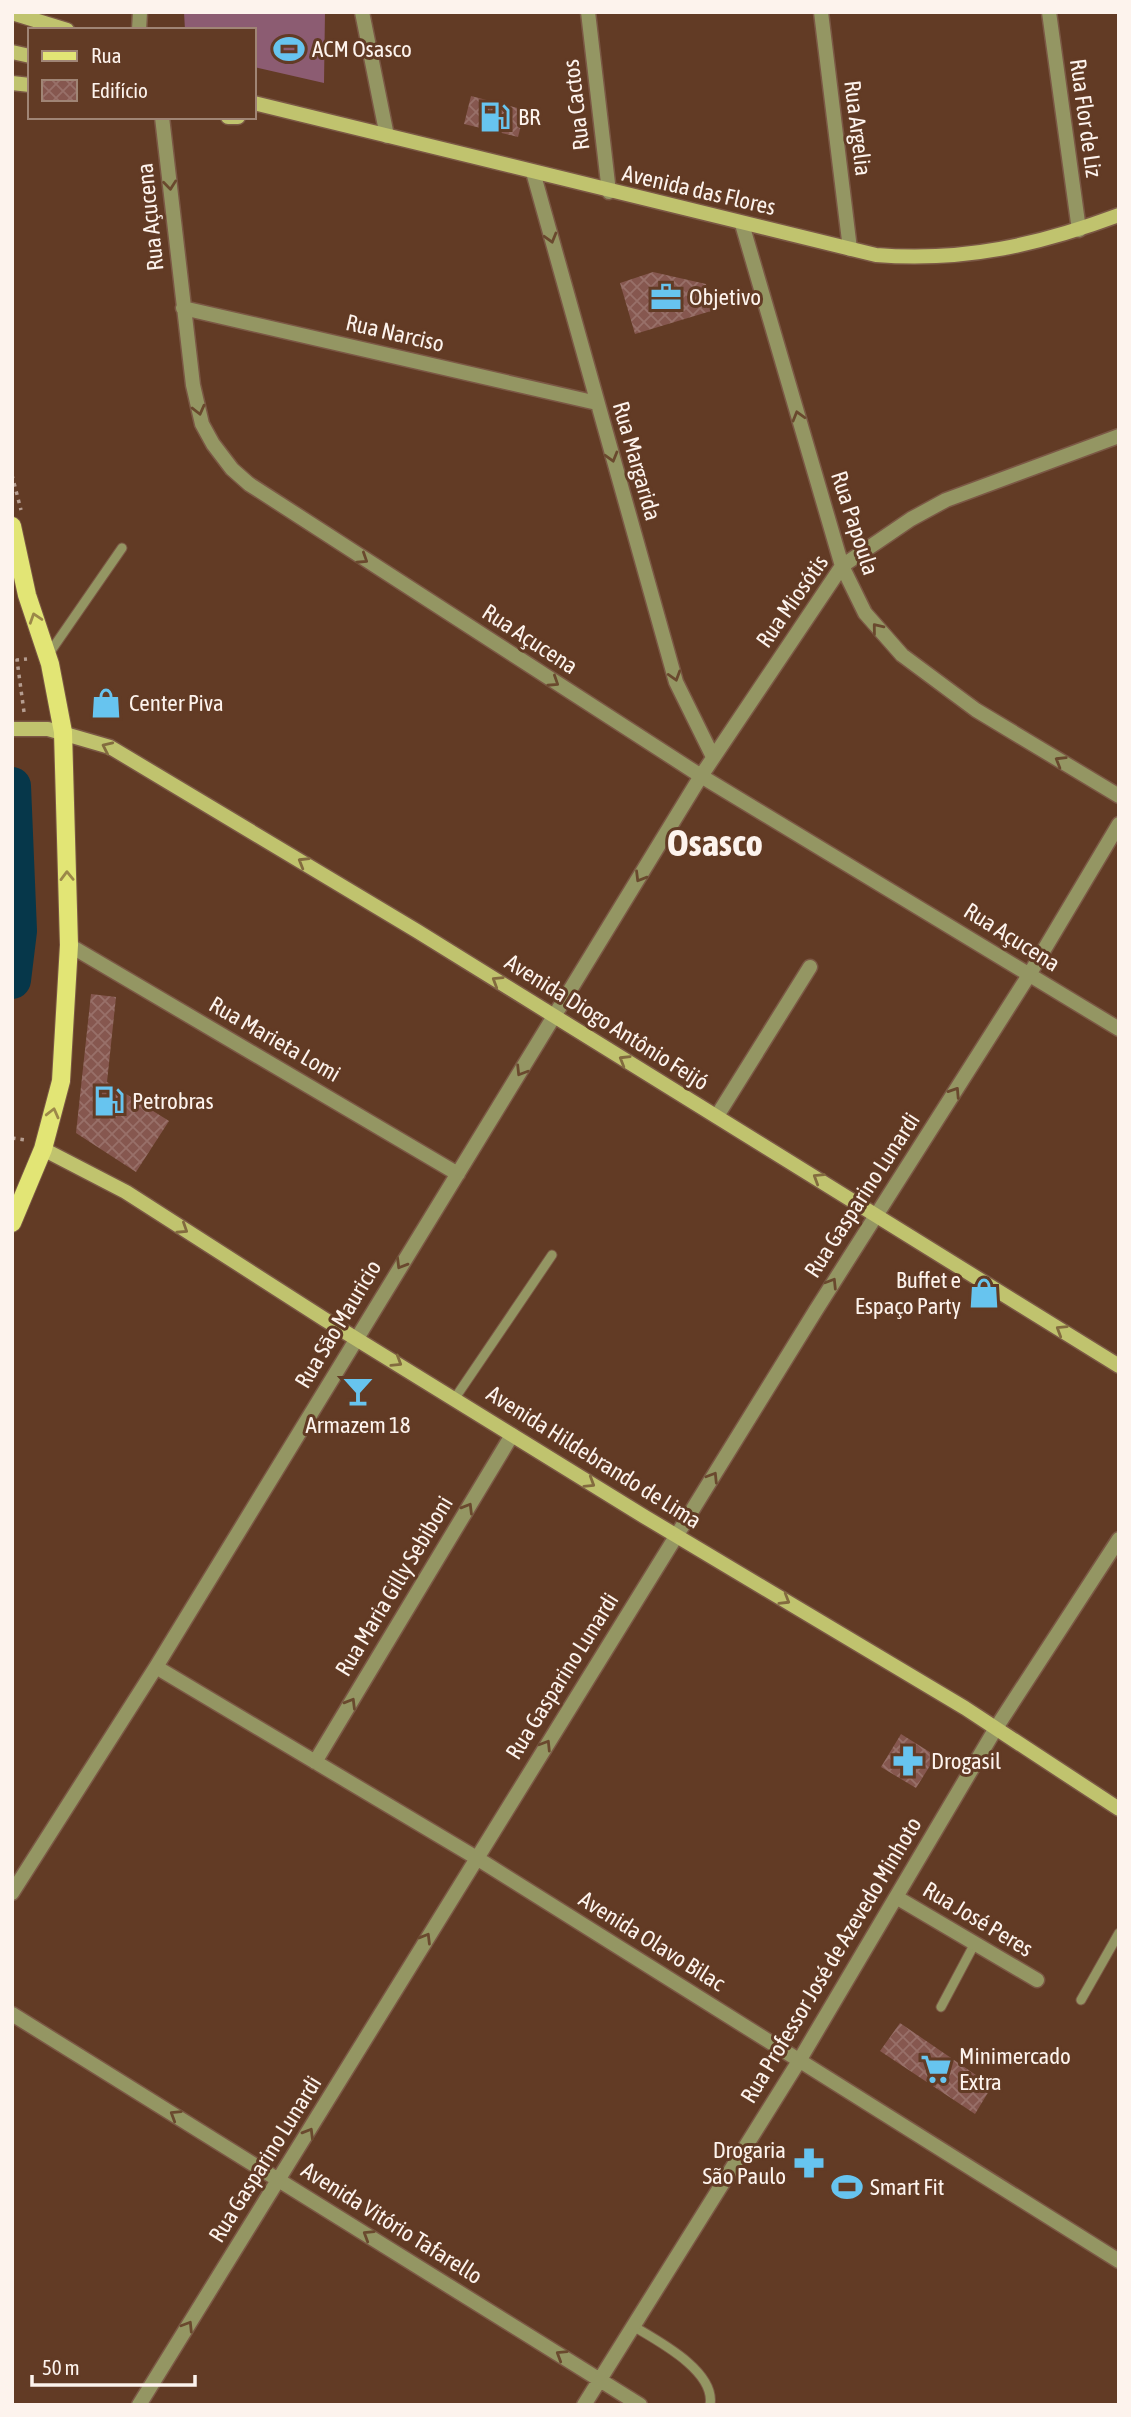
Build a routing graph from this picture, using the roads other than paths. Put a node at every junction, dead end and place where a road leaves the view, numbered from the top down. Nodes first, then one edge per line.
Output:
1 (362, 12) edge
2 (588, 12) edge
3 (821, 12) edge
4 (1049, 12) edge
5 (16, 15) edge
6 (60, 28) edge
7 (256, 96) edge
8 (256, 103) edge
9 (271, 107) junction
10 (256, 111) edge
11 (162, 119) edge
12 (387, 136) junction
13 (533, 172) junction
14 (609, 192) junction
15 (1119, 215) edge
16 (742, 224) junction
17 (1079, 230) junction
18 (850, 249) junction
19 (183, 308) junction
20 (597, 402) junction
21 (1119, 436) edge
22 (12, 526) edge
23 (122, 548) dead end
24 (842, 566) junction
25 (47, 657) junction
26 (12, 730) edge
27 (56, 730) junction
28 (713, 757) junction
29 (701, 776) junction
30 (1119, 796) edge
31 (1119, 824) edge
32 (69, 944) junction
33 (810, 967) dead end
34 (1029, 975) junction
35 (554, 1018) junction
36 (1119, 1029) edge
37 (717, 1116) junction
38 (43, 1149) junction
39 (457, 1174) junction
40 (13, 1191) edge
41 (876, 1214) junction
42 (13, 1221) edge
43 (552, 1255) dead end
44 (357, 1338) junction
45 (1119, 1366) edge
46 (455, 1398) junction
47 (512, 1435) junction
48 (677, 1535) junction
49 (1119, 1539) edge
50 (156, 1667) junction
51 (996, 1728) junction
52 (316, 1762) junction
53 (1119, 1809) edge
54 (475, 1857) junction
55 (12, 1893) edge
56 (896, 1897) junction
57 (1119, 1933) edge
58 (975, 1943) junction
59 (1037, 1980) dead end
60 (1081, 2000) dead end
61 (941, 2007) dead end
62 (12, 2014) edge
63 (799, 2062) junction
64 (280, 2181) junction
65 (1119, 2261) edge
66 (633, 2326) junction
67 (600, 2379) junction
68 (139, 2405) edge
69 (584, 2405) edge
70 (640, 2405) edge
71 (710, 2405) edge

1 - 12 street
2 - 14 street, Rua Cactos
3 - 18 street, Rua Argelia
4 - 17 street, Rua Flor de Liz
5 - 6 main road
7 - 9 main road, Avenida das Flores
8 - 9 main road, Avenida das Flores
9 - 10 main road
9 - 12 main road, Avenida das Flores
11 -> 19 street, Rua Açucena
12 - 13 main road, Avenida das Flores
13 - 14 main road, Avenida das Flores
13 -> 20 street, Rua Margarida
14 - 16 main road, Avenida das Flores
15 - 17 main road, Avenida das Flores
16 - 18 main road, Avenida das Flores
24 -> 16 street, Rua Papoula
17 - 18 main road, Avenida das Flores
19 - 20 street, Rua Narciso
19 -> 29 street, Rua Açucena
20 -> 28 street, Rua Margarida
21 - 24 street, Rua Miosótis
25 -> 22 main road
23 - 25 lane
24 - 28 street, Rua Miosótis
30 -> 24 street, Rua Papoula
25 - 27 main road
26 - 27 main road, Avenida Diogo Antônio Feijó
32 -> 27 main road
35 -> 27 main road, Avenida Diogo Antônio Feijó
28 - 29 street, Rua Miosótis
29 - 34 street, Rua Açucena
29 -> 35 street, Rua São Mauricio
31 - 34 street, Rua Gasparino Lunardi
38 -> 32 main road
32 - 39 street, Rua Marieta Lomi
33 - 37 street
34 - 36 street, Rua Açucena
41 -> 34 street, Rua Gasparino Lunardi
37 -> 35 main road, Avenida Diogo Antônio Feijó
35 -> 39 street, Rua São Mauricio
41 -> 37 main road, Avenida Diogo Antônio Feijó
38 - 42 main road
38 -> 44 main road, Avenida Hildebrando de Lima
39 -> 44 street, Rua São Mauricio
40 - 42 main road
45 -> 41 main road, Avenida Diogo Antônio Feijó
48 -> 41 street, Rua Gasparino Lunardi
43 - 46 lane
44 -> 46 main road, Avenida Hildebrando de Lima
44 - 50 street, Rua São Mauricio
46 - 47 main road, Avenida Hildebrando de Lima
47 -> 48 main road, Avenida Hildebrando de Lima
52 -> 47 street, Rua Maria Gilly Sebiboni
48 -> 51 main road, Avenida Hildebrando de Lima
54 -> 48 street, Rua Gasparino Lunardi
49 - 51 street, Rua Professor José de Azevedo Minhoto
50 - 52 street, Avenida Olavo Bilac
50 - 55 street, Rua São Mauricio
51 - 53 main road, Avenida Hildebrando de Lima
51 - 56 street, Rua Professor José de Azevedo Minhoto
52 - 54 street, Avenida Olavo Bilac
54 - 63 street, Avenida Olavo Bilac
64 -> 54 street, Rua Gasparino Lunardi
56 - 58 street, Rua José Peres
56 - 63 street, Rua Professor José de Azevedo Minhoto
57 - 60 lane
58 - 59 street, Rua José Peres
58 - 61 lane
64 -> 62 street, Avenida Vitório Tafarello
63 - 65 street, Avenida Olavo Bilac
63 - 66 street, Rua Professor José de Azevedo Minhoto
67 -> 64 street, Avenida Vitório Tafarello
68 -> 64 street, Rua Gasparino Lunardi
66 - 67 street, Rua Professor José de Azevedo Minhoto
66 - 71 lane
67 - 69 street, Rua Professor José de Azevedo Minhoto
67 - 70 street, Avenida Vitório Tafarello

